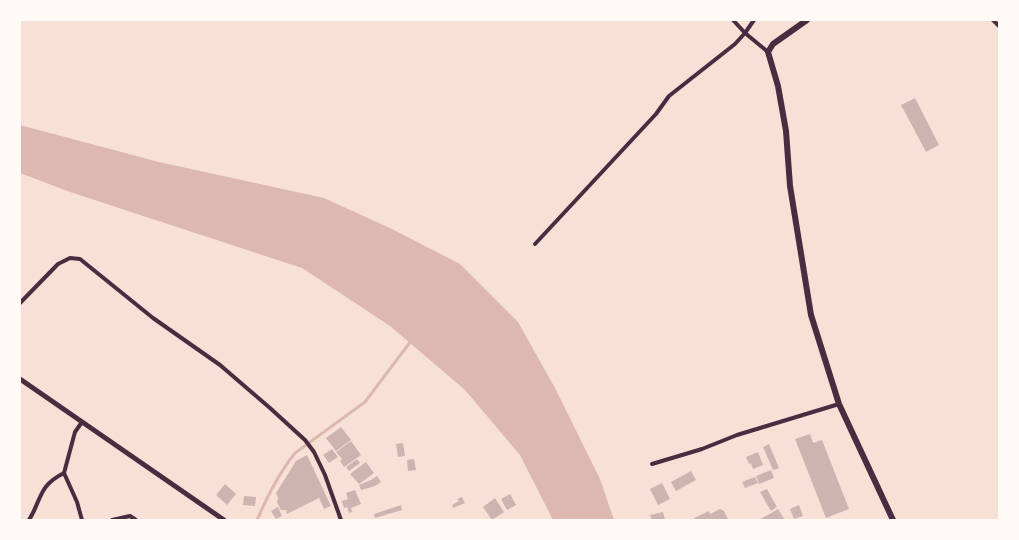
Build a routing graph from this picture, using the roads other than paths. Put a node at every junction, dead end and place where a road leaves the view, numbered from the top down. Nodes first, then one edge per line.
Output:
1 (733, 20) edge
2 (754, 20) edge
3 (807, 20) edge
4 (993, 20) edge
5 (999, 27) edge
6 (745, 33) junction
7 (768, 52) junction
8 (535, 244) dead end
9 (20, 303) edge
10 (20, 380) edge
11 (839, 404) junction
12 (82, 422) junction
13 (652, 464) dead end
14 (64, 473) junction
15 (29, 520) edge
16 (82, 520) edge
17 (112, 520) edge
18 (136, 520) edge
19 (224, 520) edge
20 (341, 520) edge
21 (892, 520) edge

1 - 6 street
2 - 6 street
3 - 7 main road
4 - 5 street
6 - 7 street
6 - 8 street
7 - 11 main road
9 - 20 street
10 - 12 street
11 - 13 street
11 - 21 main road
12 - 14 street
12 - 19 street
14 - 15 street
14 - 16 street
17 - 18 street

